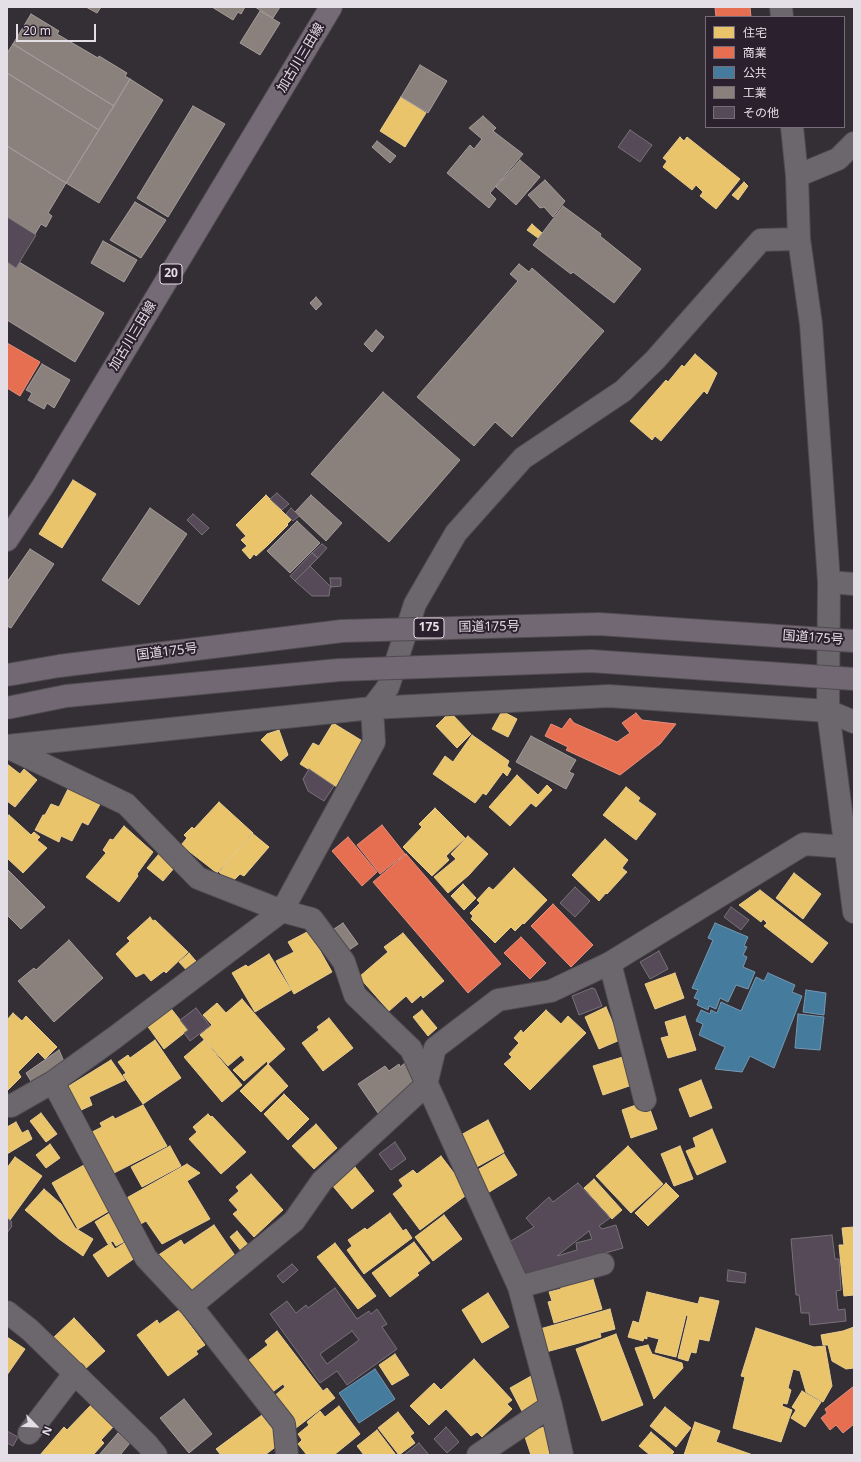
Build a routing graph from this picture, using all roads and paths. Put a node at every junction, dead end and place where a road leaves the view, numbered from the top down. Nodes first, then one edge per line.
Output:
1 (332, 7) edge
2 (792, 128) edge
3 (854, 143) edge
4 (797, 176) junction
5 (799, 239) junction
6 (7, 540) edge
7 (829, 582) junction
8 (854, 584) edge
9 (854, 641) edge
10 (7, 674) edge
11 (854, 679) edge
12 (7, 708) edge
13 (372, 708) junction
14 (828, 711) junction
15 (854, 722) edge
16 (7, 746) edge
17 (846, 848) junction
18 (282, 911) junction
19 (854, 912) edge
20 (610, 963) junction
21 (53, 1082) junction
22 (426, 1085) junction
23 (645, 1100) dead end
24 (7, 1105) edge
25 (603, 1264) dead end
26 (519, 1288) junction
27 (191, 1306) junction
28 (7, 1312) edge
29 (75, 1373) junction
30 (551, 1406) junction
31 (29, 1433) dead end
32 (147, 1451) edge
33 (287, 1455) edge
34 (478, 1455) edge
35 (562, 1455) edge

1 - 6 main road, 加古川三田線 / 20
2 - 4 street
3 - 4 street
4 - 5 street
5 - 7 street
5 - 13 street
7 - 8 street
7 - 14 street
9 - 10 highway, 国道175号 / 175, bridge
11 - 12 highway, bridge
13 - 14 street
13 - 16 street
13 - 18 street
14 - 15 street
14 - 17 street
16 - 18 street
17 - 19 street
17 - 20 street
18 - 21 street
18 - 22 street
20 - 22 street
20 - 23 street
21 - 24 street
21 - 27 street
22 - 26 street
22 - 27 street
25 - 26 street
26 - 30 street
27 - 33 street
28 - 29 street
29 - 31 street
29 - 32 street
30 - 34 street
30 - 35 street

